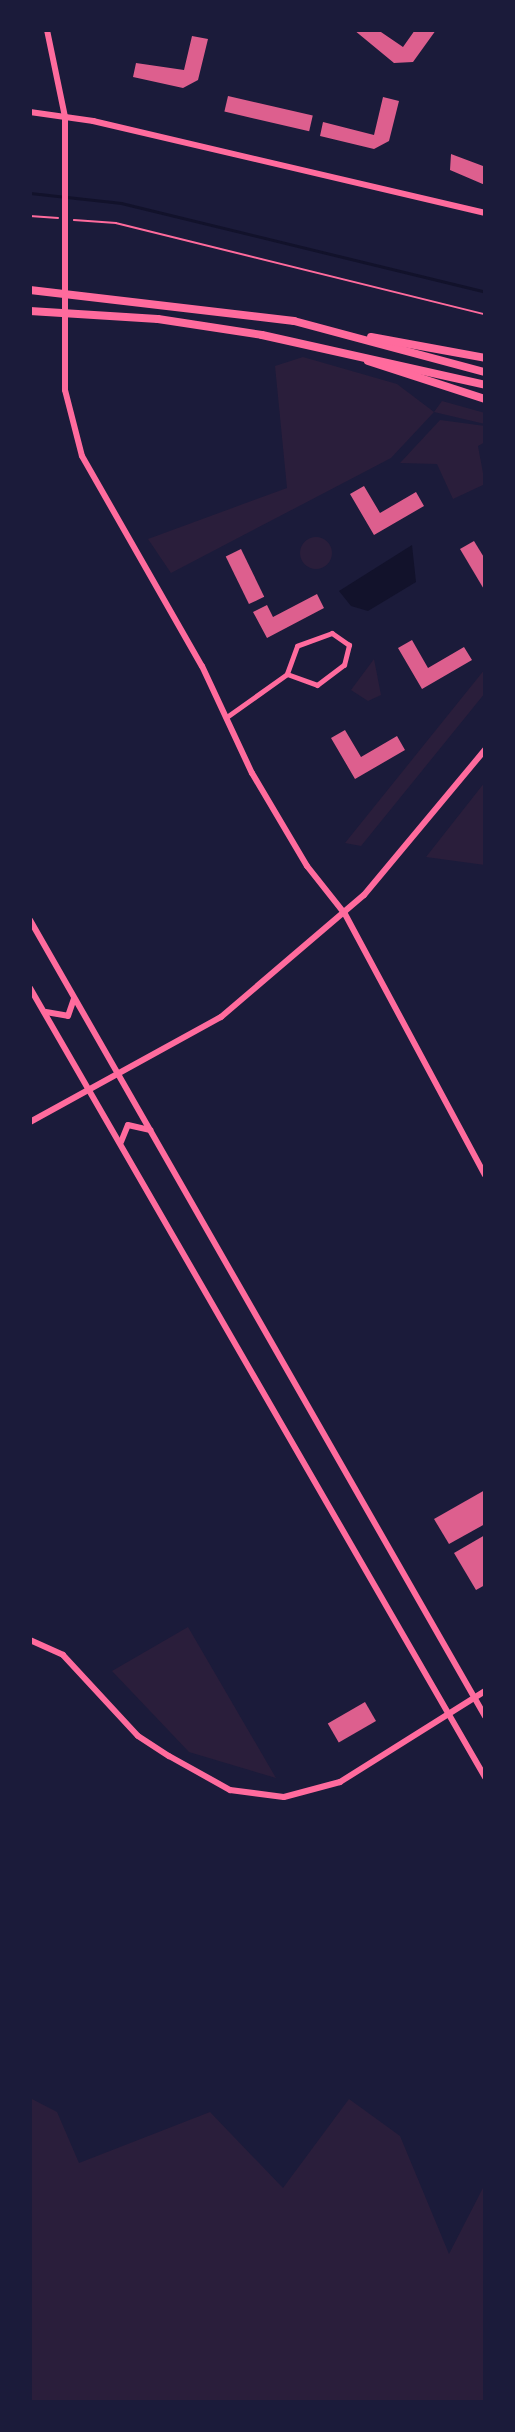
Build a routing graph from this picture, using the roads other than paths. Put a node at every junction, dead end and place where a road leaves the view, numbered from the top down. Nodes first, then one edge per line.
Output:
1 (47, 30) edge
2 (30, 112) edge
3 (65, 117) junction
4 (485, 213) edge
5 (30, 290) edge
6 (64, 291) junction
7 (30, 311) edge
8 (64, 311) junction
9 (364, 336) junction
10 (359, 356) junction
11 (485, 358) edge
12 (485, 372) edge
13 (485, 385) edge
14 (485, 399) edge
15 (287, 674) junction
16 (228, 716) junction
17 (485, 750) edge
18 (345, 914) junction
19 (30, 920) edge
20 (30, 988) edge
21 (73, 993) junction
22 (41, 1007) junction
23 (119, 1072) junction
24 (88, 1088) junction
25 (30, 1122) edge
26 (153, 1132) junction
27 (124, 1150) junction
28 (485, 1175) edge
29 (30, 1640) edge
30 (485, 1691) edge
31 (474, 1697) junction
32 (448, 1713) junction
33 (485, 1716) edge
34 (485, 1777) edge

1 - 3 street
2 - 3 street
3 - 4 street
3 - 6 street
5 - 6 main road
6 - 8 street
6 - 9 main road
7 - 8 main road
8 - 10 main road
8 - 16 street
9 - 11 main road
9 - 12 main road
10 - 13 main road
10 - 14 main road
15 - 15 street
15 - 16 street
16 - 18 street
17 - 18 street
18 - 23 street
18 - 28 street
19 - 21 street
20 - 22 street
21 - 22 street
21 - 23 street
22 - 24 street
23 - 24 street
23 - 26 street
24 - 25 street
24 - 27 street
26 - 27 street
26 - 31 street
27 - 32 street
29 - 32 street
30 - 31 street
31 - 32 street
31 - 33 street
32 - 34 street

